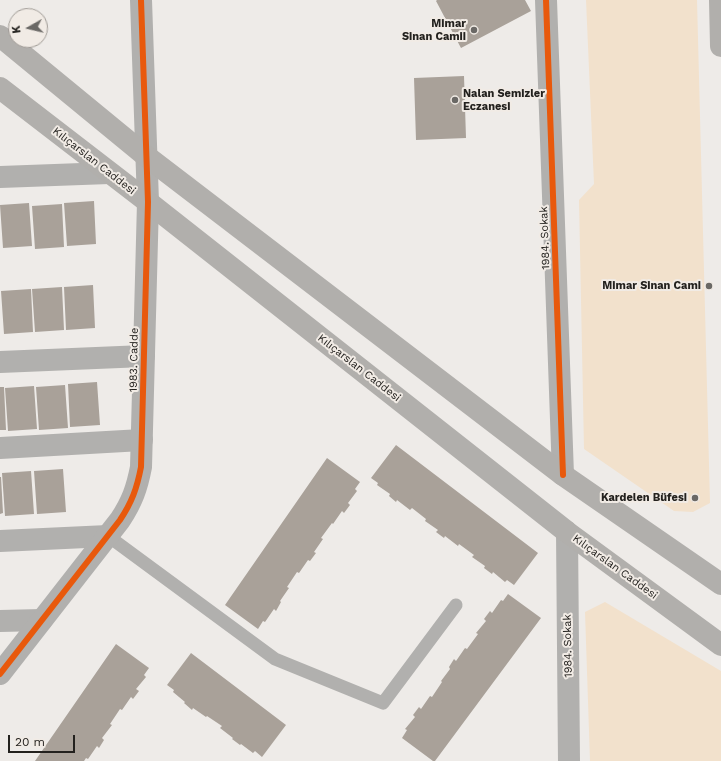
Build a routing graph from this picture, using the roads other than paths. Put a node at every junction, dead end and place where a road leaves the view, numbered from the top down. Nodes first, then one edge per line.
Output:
1 (141, 0) edge
2 (546, 0) edge
3 (720, 0) edge
4 (0, 36) edge
5 (721, 46) edge
6 (0, 88) edge
7 (146, 156) junction
8 (109, 173) junction
9 (0, 177) edge
10 (148, 202) junction
11 (144, 356) junction
12 (0, 362) edge
13 (142, 440) junction
14 (0, 448) edge
15 (563, 475) junction
16 (567, 532) junction
17 (108, 536) junction
18 (0, 541) edge
19 (721, 584) edge
20 (456, 605) dead end
21 (42, 620) junction
22 (0, 621) edge
23 (721, 645) edge
24 (0, 674) edge
25 (569, 761) edge

1 - 7 street, 1983. Cadde
2 - 15 street, 1984. Sokak
3 - 5 main road
4 - 7 main road
6 - 8 main road, Kılıçarslan Caddesi
7 - 10 street, 1983. Cadde
7 - 15 main road
8 - 9 street
8 - 10 main road, Kılıçarslan Caddesi
10 - 11 street, 1983. Cadde
10 - 16 main road, Kılıçarslan Caddesi
11 - 12 street
11 - 13 street, 1983. Cadde
13 - 14 street
13 - 17 street, 1983. Cadde
15 - 19 main road
16 - 23 main road, Kılıçarslan Caddesi
16 - 25 street, 1984. Sokak
17 - 18 street
17 - 20 lane
17 - 21 street, 1983. Cadde
21 - 22 street
21 - 24 street, 1983. Cadde

